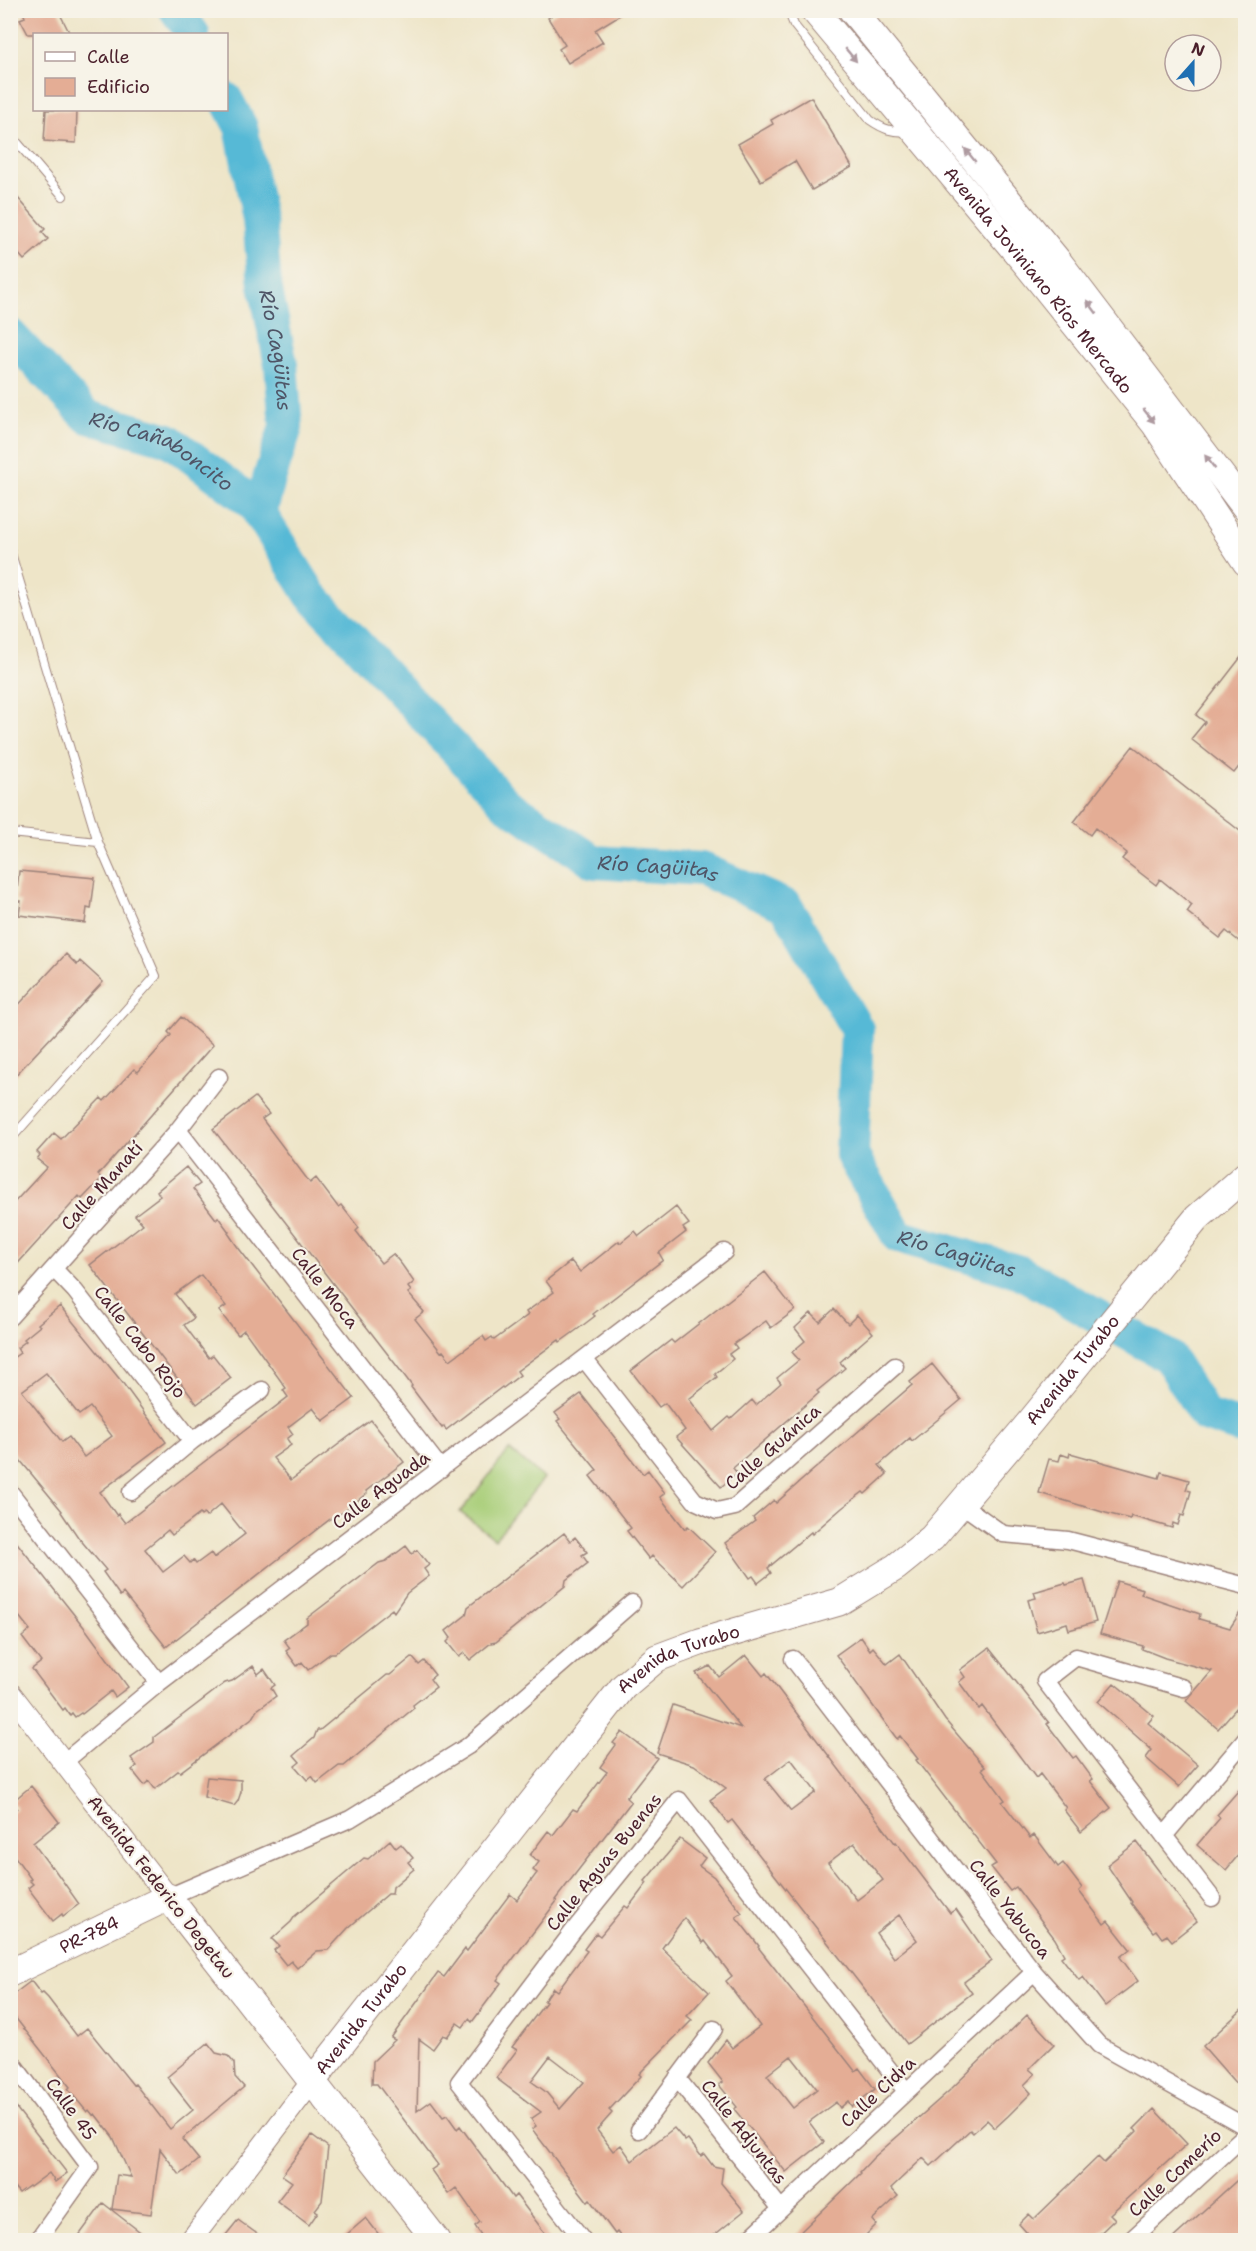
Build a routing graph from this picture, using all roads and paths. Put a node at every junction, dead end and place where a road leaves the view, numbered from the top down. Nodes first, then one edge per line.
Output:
1 (788, 10) edge
2 (814, 10) edge
3 (852, 10) edge
4 (915, 131) junction
5 (10, 134) edge
6 (63, 196) dead end
7 (1245, 508) edge
8 (10, 550) edge
9 (1245, 562) edge
10 (10, 833) edge
11 (98, 842) junction
12 (219, 1077) dead end
13 (178, 1130) junction
14 (10, 1140) edge
15 (1245, 1175) edge
16 (724, 1252) dead end
17 (54, 1269) junction
18 (10, 1317) edge
19 (585, 1360) junction
20 (895, 1366) dead end
21 (262, 1390) dead end
22 (192, 1441) junction
23 (441, 1469) junction
24 (10, 1492) edge
25 (131, 1492) dead end
26 (961, 1504) junction
27 (1245, 1586) edge
28 (632, 1603) dead end
29 (793, 1659) dead end
30 (159, 1683) junction
31 (1184, 1688) dead end
32 (10, 1693) edge
33 (1245, 1739) edge
34 (64, 1762) junction
35 (1164, 1836) junction
36 (168, 1897) junction
37 (1212, 1898) dead end
38 (1034, 1972) junction
39 (10, 1973) edge
40 (714, 2029) dead end
41 (10, 2060) edge
42 (677, 2078) junction
43 (313, 2080) junction
44 (906, 2091) junction
45 (1245, 2127) edge
46 (639, 2130) dead end
47 (1245, 2134) edge
48 (781, 2209) junction
49 (38, 2241) edge
50 (191, 2241) edge
51 (436, 2241) edge
52 (582, 2241) edge
53 (748, 2241) edge
54 (1131, 2241) edge

1 - 4 lane
2 -> 4 main road, Avenida Joviniano Ríos Mercado
7 -> 3 main road, Avenida Joviniano Ríos Mercado
4 -> 9 main road, Avenida Joviniano Ríos Mercado
5 - 6 lane
8 - 11 lane
10 - 11 lane
11 - 14 lane
12 - 13 street, Calle Manatí
13 - 17 street, Calle Manatí
13 - 23 street, Calle Moca
15 - 26 main road, Avenida Turabo
16 - 19 street, Calle Aguada
17 - 18 street, Calle Manatí
17 - 22 street, Calle Cabo Rojo
19 - 20 street, Calle Guánica
19 - 23 street, Calle Aguada
21 - 22 street
22 - 25 street
23 - 30 street, Calle Aguada
24 - 30 street
26 - 27 street
26 - 43 main road, Avenida Turabo
28 - 36 street
29 - 38 street, Calle Yabucoa
30 - 34 street, Calle Aguada
31 - 35 street
32 - 34 street, Avenida Federico Degetau
33 - 35 street
34 - 36 street, Avenida Federico Degetau
35 - 37 street
36 - 39 main road, PR-784 / PR-784
36 - 43 main road, Avenida Federico Degetau
38 - 44 street, Calle Cidra
38 - 45 street, Calle Yabucoa
40 - 42 street, Calle Adjuntas
41 - 49 street, Calle 45
42 - 46 street, Calle Adjuntas
42 - 48 street, Calle Adjuntas
43 - 50 street, Avenida Turabo
43 - 51 main road, Avenida Federico Degetau
44 - 48 street, Calle Cidra
44 - 52 street, Calle Aguas Buenas
47 - 54 street, Calle Comerío
48 - 53 street, Calle Cidra

